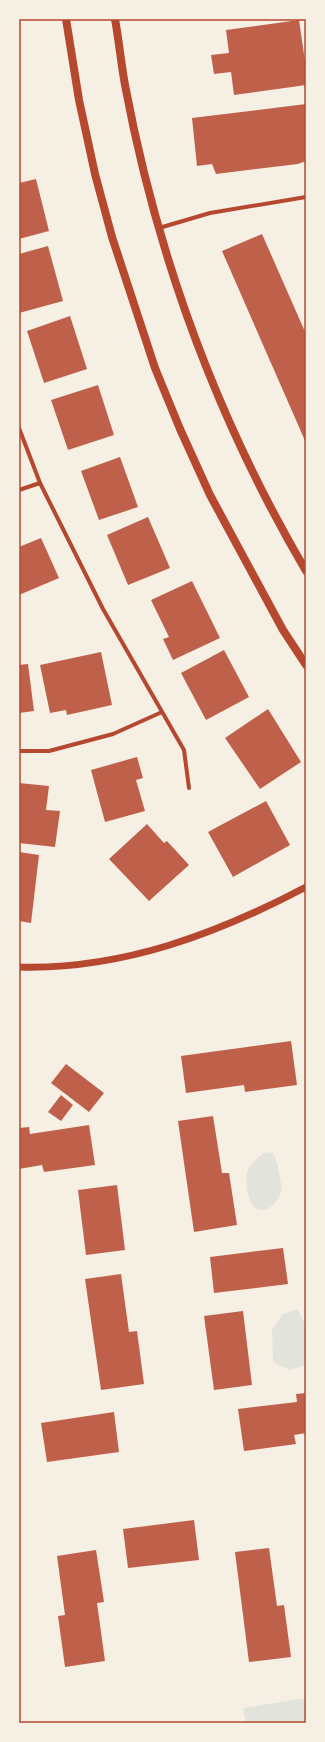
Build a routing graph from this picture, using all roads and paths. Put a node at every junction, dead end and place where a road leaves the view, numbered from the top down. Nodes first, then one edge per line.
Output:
1 (66, 19) edge
2 (115, 19) edge
3 (306, 197) edge
4 (159, 228) junction
5 (19, 428) edge
6 (40, 482) junction
7 (19, 490) edge
8 (306, 571) edge
9 (306, 665) edge
10 (162, 712) junction
11 (19, 751) edge
12 (189, 788) dead end
13 (306, 887) edge
14 (19, 967) edge

1 - 9 main road
2 - 4 main road
3 - 4 street
4 - 8 main road
5 - 6 street
6 - 7 street
6 - 10 street
10 - 11 street
10 - 12 street
13 - 14 street

